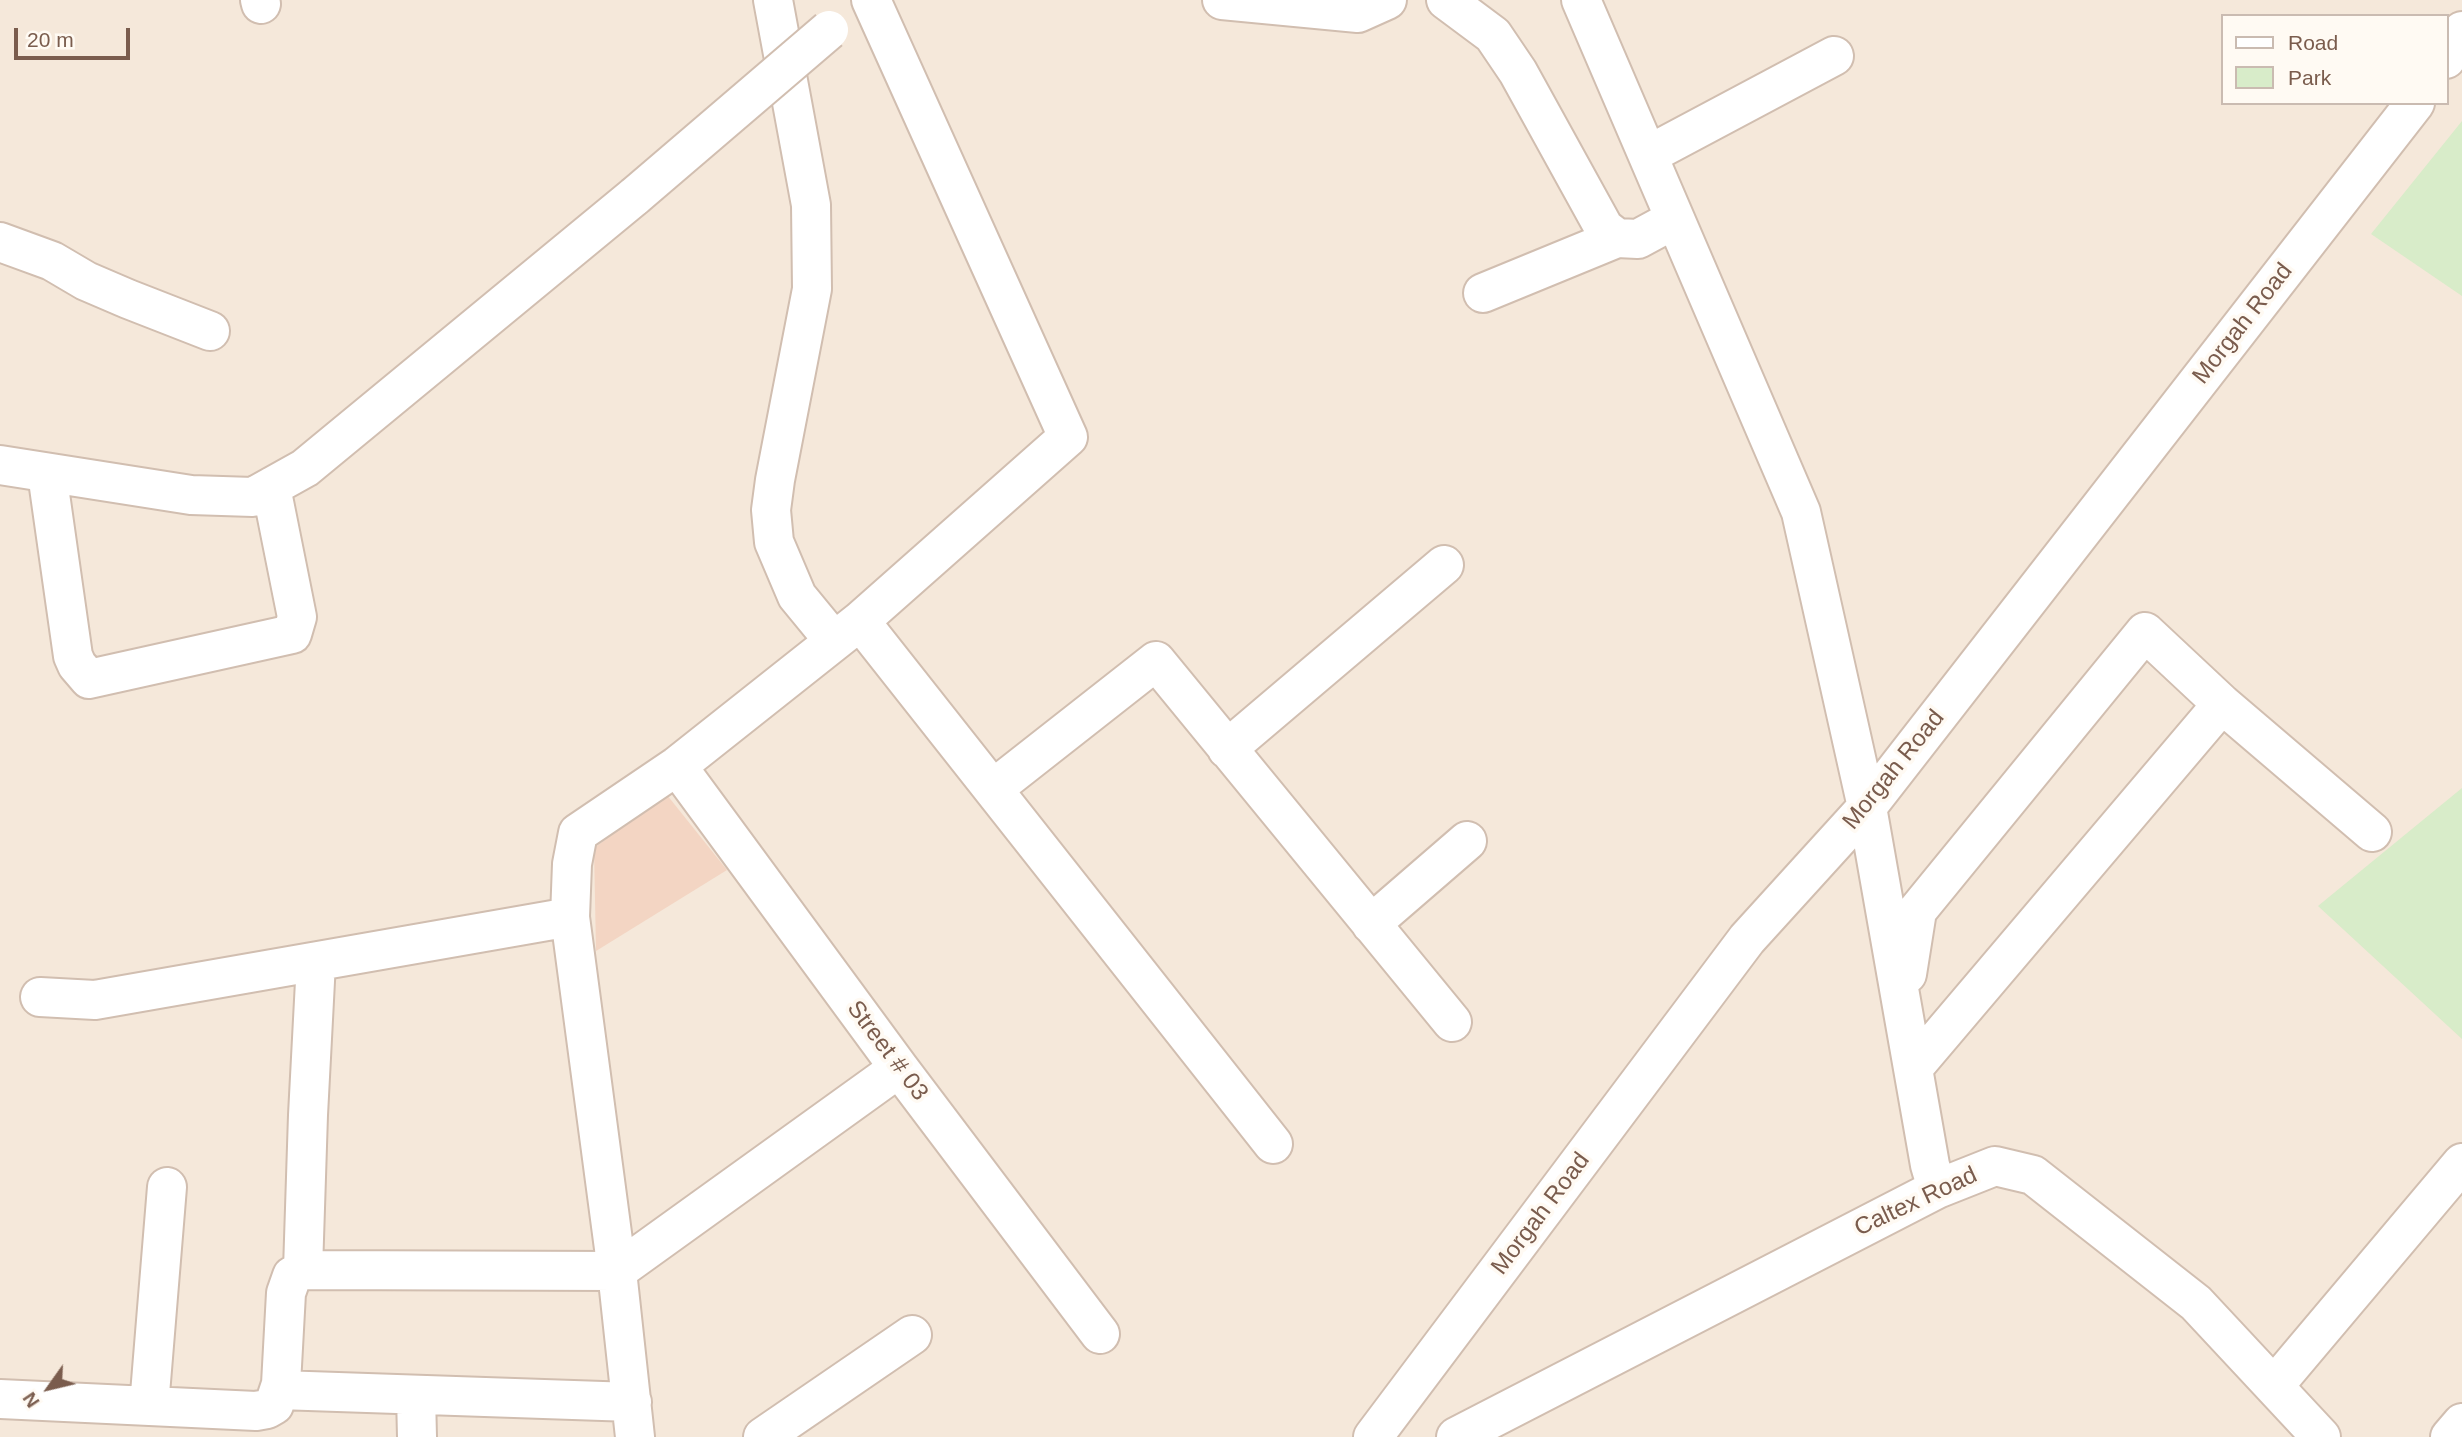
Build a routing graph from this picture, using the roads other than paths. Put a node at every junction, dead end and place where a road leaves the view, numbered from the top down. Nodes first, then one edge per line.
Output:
1 (773, 0) edge
2 (858, 0) edge
3 (871, 0) edge
4 (1222, 0) edge
5 (1387, 0) edge
6 (1446, 0) edge
7 (1581, 0) edge
8 (2462, 31) edge
9 (2462, 43) edge
10 (1835, 55) dead end
11 (2448, 57) edge
12 (2448, 59) edge
13 (2413, 105) edge
14 (1648, 155) junction
15 (1675, 219) junction
16 (1617, 238) junction
17 (0, 242) edge
18 (1483, 293) dead end
19 (210, 331) dead end
20 (0, 465) edge
21 (47, 473) junction
22 (271, 487) junction
23 (1444, 565) dead end
24 (847, 631) junction
25 (2222, 704) junction
26 (1227, 749) junction
27 (677, 766) junction
28 (993, 789) junction
29 (1867, 807) junction
30 (2372, 832) dead end
31 (1467, 841) dead end
32 (570, 917) junction
33 (1371, 924) junction
34 (316, 962) junction
35 (40, 997) dead end
36 (1902, 1002) junction
37 (1452, 1022) dead end
38 (1914, 1067) junction
39 (899, 1068) junction
40 (1273, 1144) dead end
41 (2462, 1163) edge
42 (167, 1187) dead end
43 (1937, 1189) junction
44 (303, 1269) junction
45 (617, 1271) junction
46 (912, 1335) dead end
47 (1100, 1335) dead end
48 (2273, 1386) junction
49 (279, 1390) junction
50 (416, 1395) junction
51 (0, 1399) edge
52 (149, 1406) junction
53 (634, 1419) edge
54 (2462, 1423) edge
55 (417, 1437) edge
56 (764, 1437) edge
57 (1373, 1437) edge
58 (1456, 1437) edge
59 (2321, 1437) edge
60 (2450, 1437) edge

1 - 24 street
2 - 22 street, bridge
3 - 24 street
4 - 5 street
6 - 16 street
7 - 14 street
8 - 11 street
9 - 12 street
10 - 14 street
13 - 29 street, Morgah Road
14 - 15 street
15 - 16 street
15 - 29 street
16 - 18 street
17 - 19 street
20 - 21 street
21 - 22 street
21 - 22 street
23 - 26 street
24 - 27 street
24 - 28 street
25 - 30 street
25 - 36 street
25 - 38 street
26 - 28 street
26 - 33 street
27 - 32 street
27 - 39 street, Street # 03
28 - 40 street
29 - 36 street
29 - 57 street, Morgah Road
31 - 33 street
32 - 34 street
32 - 45 street
33 - 37 street
34 - 35 street
34 - 44 street
36 - 38 street
38 - 43 street
39 - 45 street
39 - 47 street, Street # 03
41 - 48 street
42 - 52 street
43 - 48 street, Caltex Road
43 - 58 street, Caltex Road
44 - 45 street
44 - 49 street
45 - 53 street
46 - 56 street
48 - 59 street, Caltex Road
49 - 50 street
49 - 52 street
50 - 53 street
50 - 55 street
51 - 52 street
54 - 60 street

